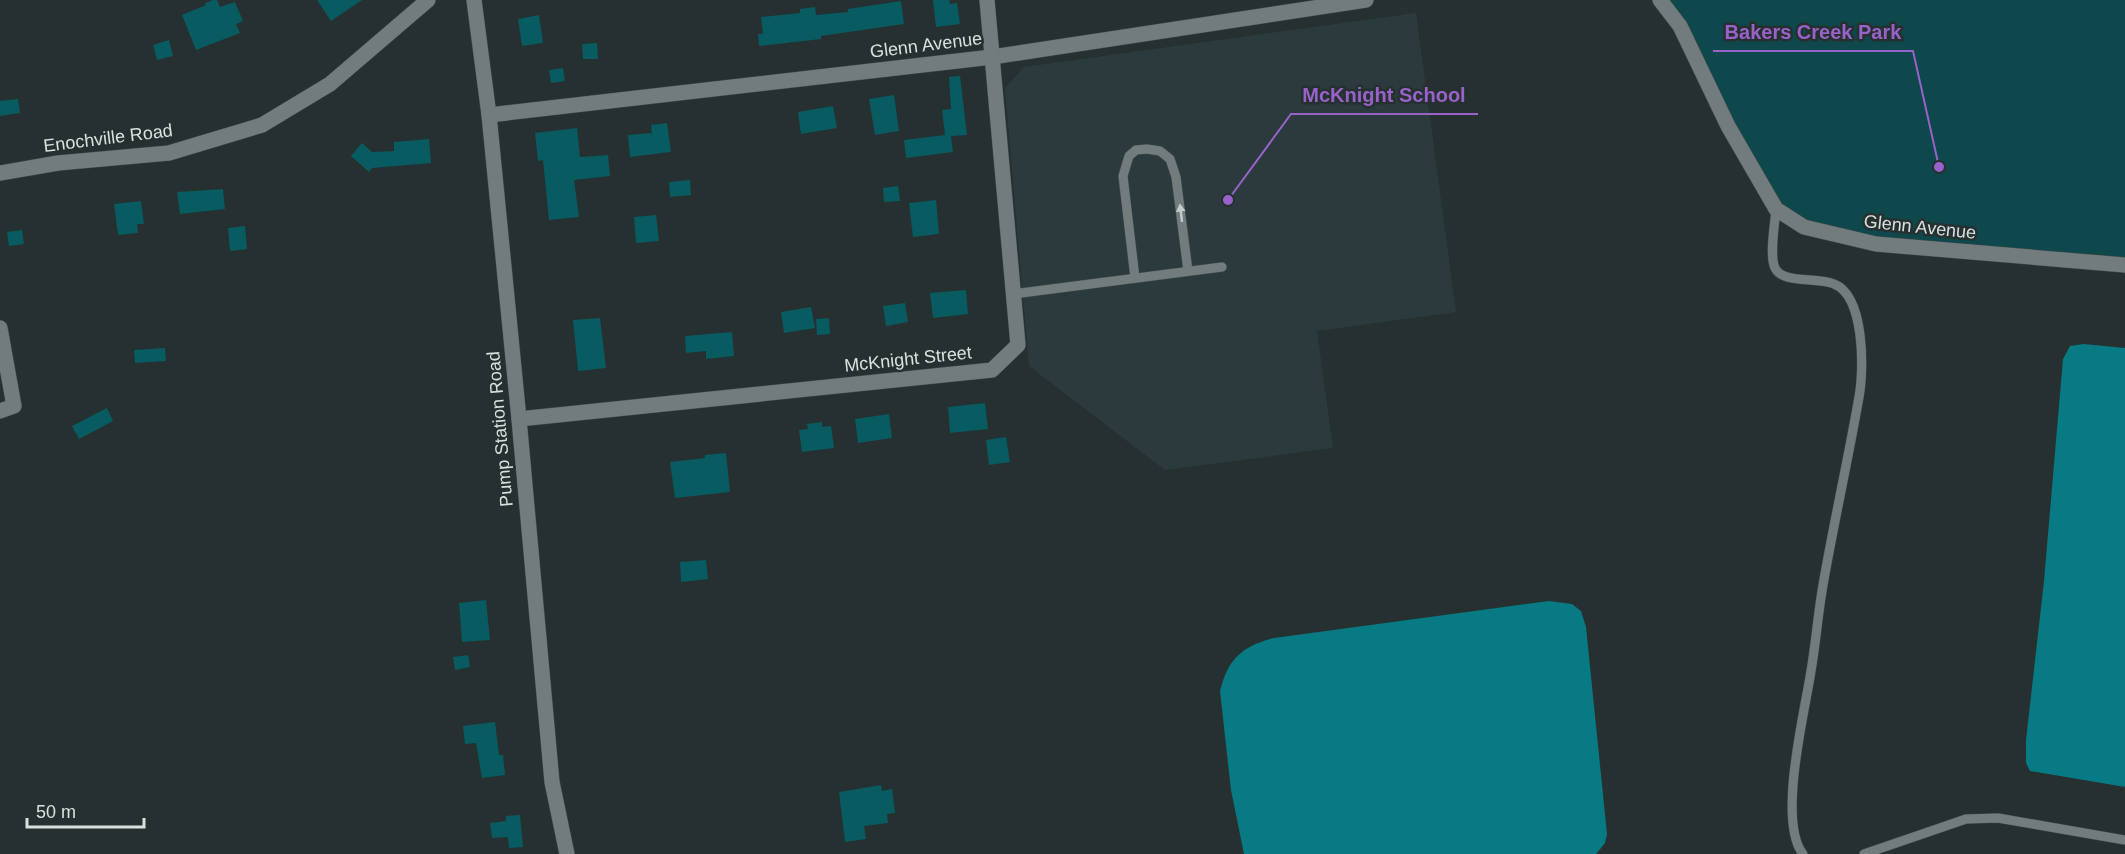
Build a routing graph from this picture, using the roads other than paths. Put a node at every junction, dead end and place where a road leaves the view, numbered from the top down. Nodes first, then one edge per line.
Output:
1 (428, 0) edge
2 (474, 0) edge
3 (987, 0) edge
4 (1366, 0) edge
5 (1660, 0) edge
6 (992, 57) junction
7 (489, 115) junction
8 (0, 173) edge
9 (1776, 209) junction
10 (2125, 265) edge
11 (1222, 267) dead end
12 (1188, 271) junction
13 (1135, 278) junction
14 (1013, 294) junction
15 (0, 328) edge
16 (0, 411) edge
17 (519, 419) junction
18 (2125, 840) edge
19 (567, 854) edge
20 (1803, 854) edge
21 (1864, 854) edge

1 - 8 street, Enochville Road
2 - 7 street, Pump Station Road
3 - 6 street, McKnight Street
4 - 6 street, Glenn Avenue
5 - 9 street, Glenn Avenue
6 - 7 street, Glenn Avenue
6 - 14 street, McKnight Street
7 - 17 street, Pump Station Road
9 - 10 street, Glenn Avenue
9 - 20 lane
11 - 12 lane
12 - 13 lane
12 -> 13 lane
13 - 14 lane
14 - 17 street, McKnight Street
15 - 16 street
17 - 19 street, Pump Station Road
18 - 21 lane

